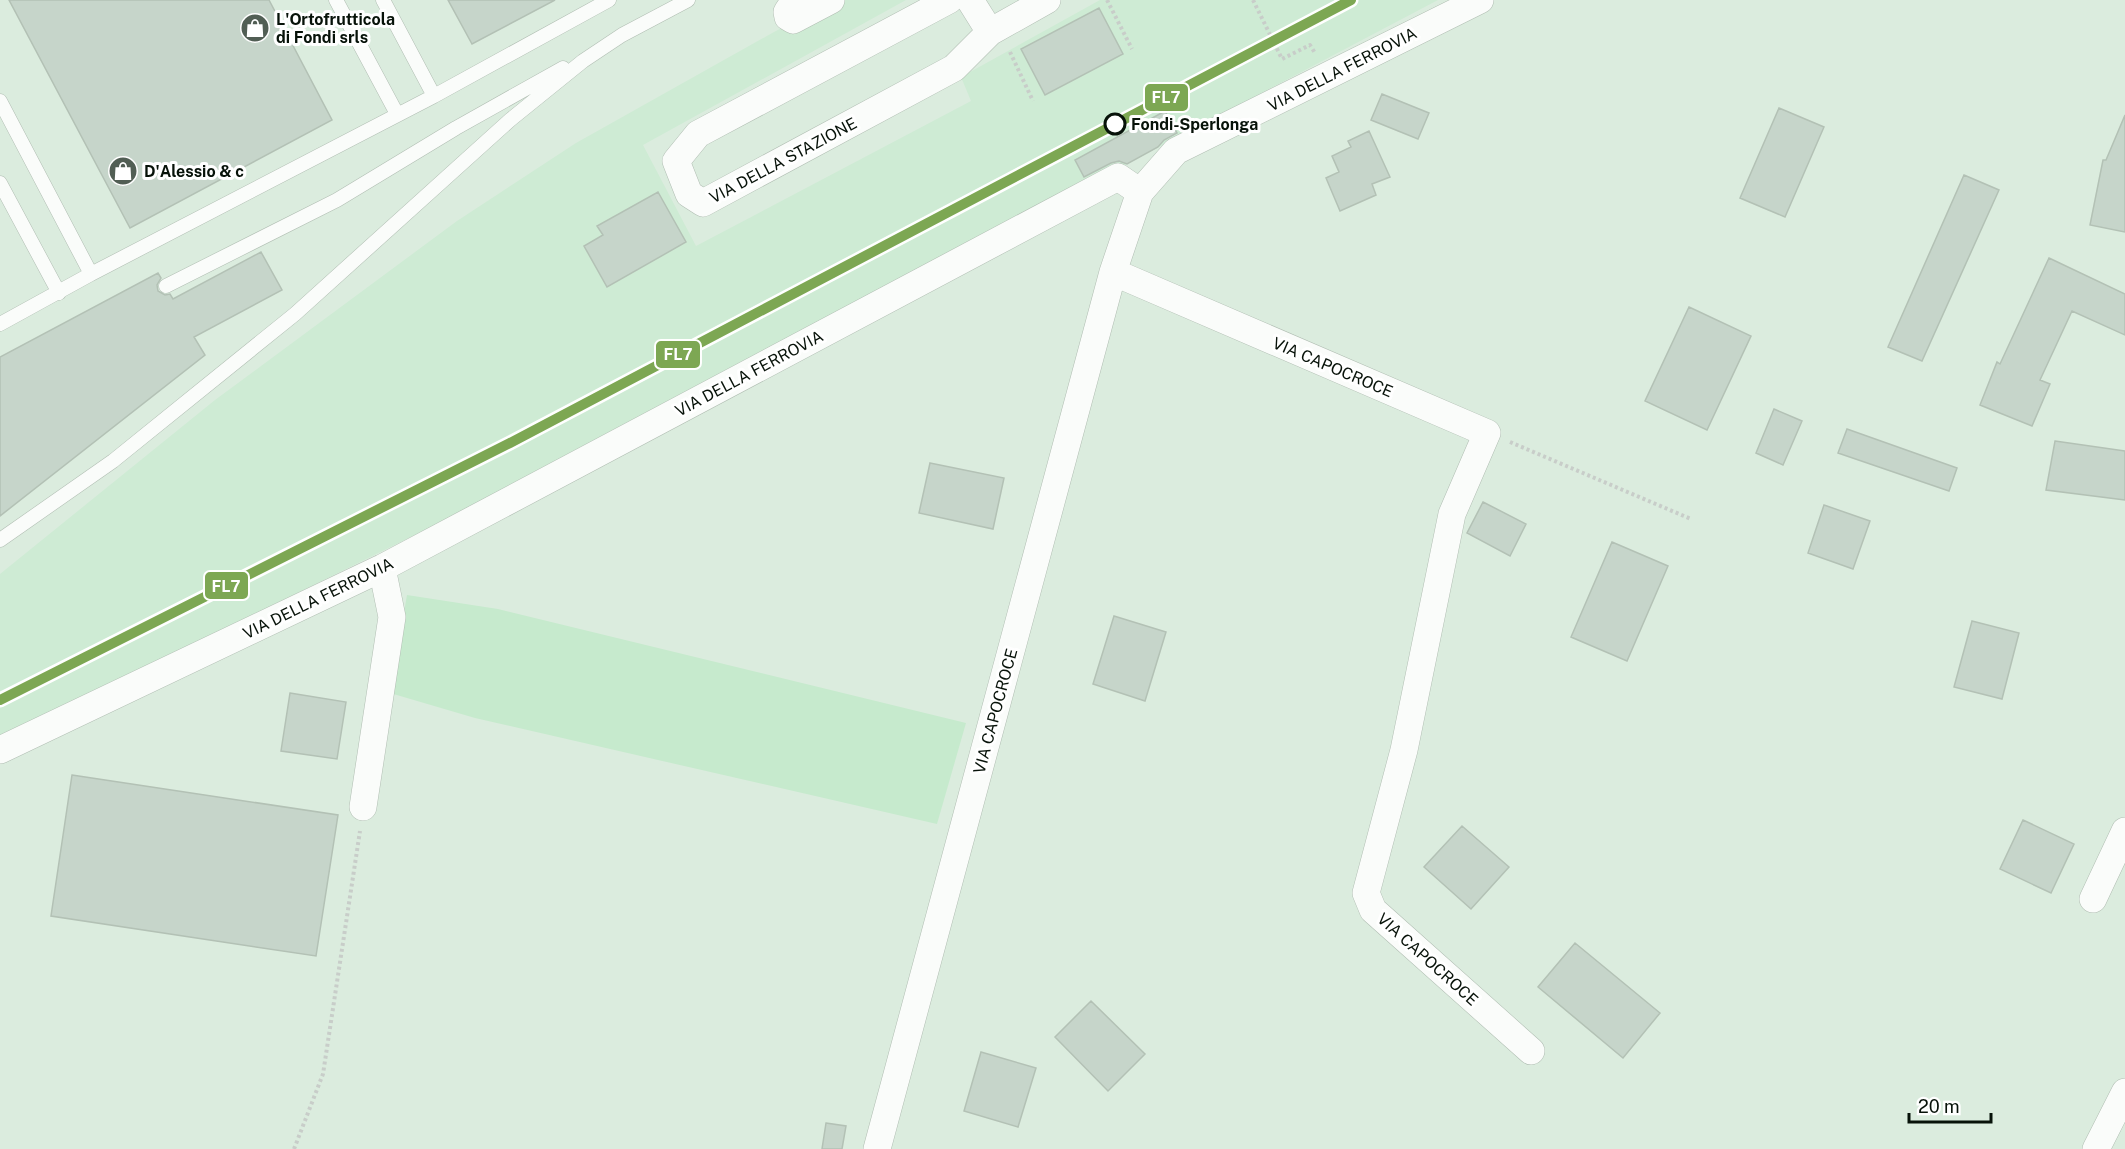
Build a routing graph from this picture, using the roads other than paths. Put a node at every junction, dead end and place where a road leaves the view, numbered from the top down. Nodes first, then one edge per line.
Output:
1 (336, 0) edge
2 (383, 0) edge
3 (609, 0) edge
4 (688, 0) edge
5 (799, 0) edge
6 (831, 0) edge
7 (949, 0) edge
8 (970, 0) edge
9 (1047, 0) edge
10 (1480, 0) edge
11 (994, 30) junction
12 (583, 61) junction
13 (434, 96) junction
14 (0, 101) edge
15 (397, 114) junction
16 (0, 183) edge
17 (1140, 192) junction
18 (1113, 272) junction
19 (91, 274) junction
20 (166, 286) dead end
21 (58, 293) junction
22 (0, 324) edge
23 (0, 540) edge
24 (382, 568) junction
25 (0, 750) edge
26 (363, 807) road end
27 (2125, 831) edge
28 (2093, 898) dead end
29 (1531, 1051) dead end
30 (2125, 1092) edge
31 (878, 1149) edge
32 (2096, 1149) edge

1 - 15 lane
2 - 13 lane
3 - 13 lane
4 - 12 lane
5 - 6 street
7 - 11 street, VIA DELLA STAZIONE
8 - 11 street
9 - 11 street, VIA DELLA STAZIONE
10 - 17 street, VIA DELLA FERROVIA
12 - 20 lane
12 - 23 lane
13 - 15 lane
14 - 19 lane
15 - 19 lane
16 - 21 lane
17 - 18 street, VIA CAPOCROCE
17 - 24 street, VIA DELLA FERROVIA
18 - 29 street, VIA CAPOCROCE
18 - 31 street, VIA CAPOCROCE
19 - 21 lane
21 - 22 lane
24 - 25 street, VIA DELLA FERROVIA
24 - 26 street
27 - 28 street
30 - 32 street

